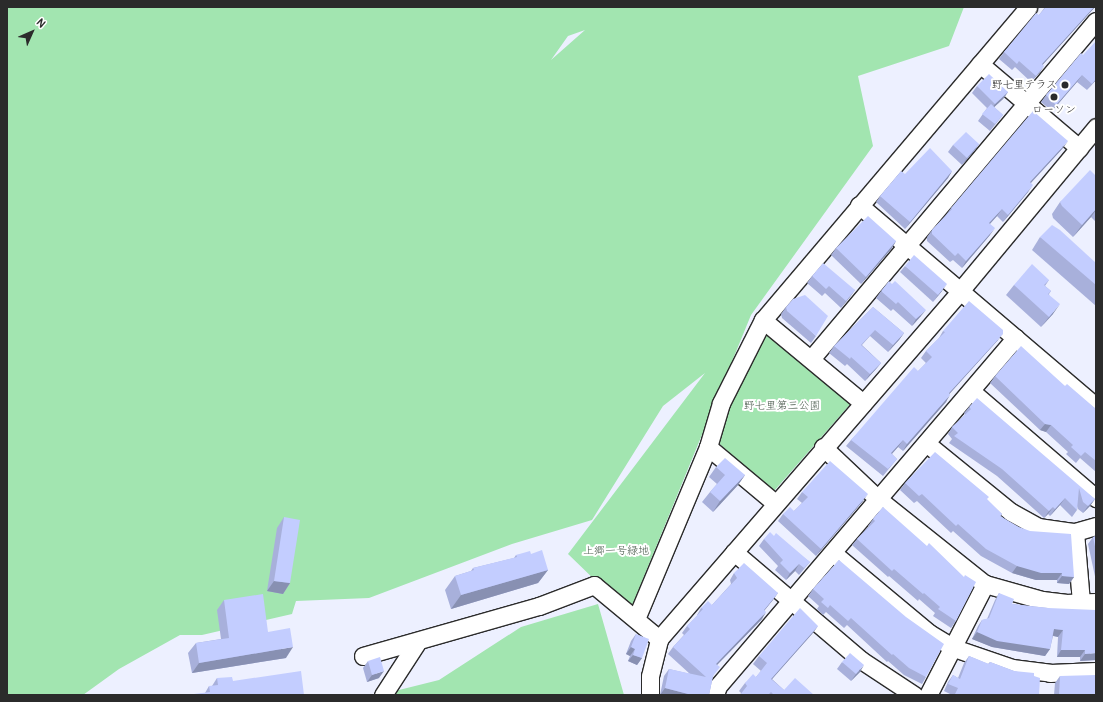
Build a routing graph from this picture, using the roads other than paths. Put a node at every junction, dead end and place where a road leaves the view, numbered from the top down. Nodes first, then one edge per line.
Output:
1 (1028, 7) edge
2 (1096, 22) edge
3 (980, 64) junction
4 (1027, 104) junction
5 (1096, 127) edge
6 (1087, 146) edge
7 (859, 205) junction
8 (906, 245) junction
9 (960, 291) junction
10 (763, 320) junction
11 (1015, 338) junction
12 (812, 359) junction
13 (971, 391) junction
14 (864, 403) junction
15 (1096, 407) edge
16 (926, 443) junction
17 (708, 446) junction
18 (823, 448) junction
19 (1096, 498) edge
20 (878, 499) junction
21 (775, 503) junction
22 (1096, 526) edge
23 (1075, 532) junction
24 (734, 552) junction
25 (833, 553) junction
26 (986, 584) junction
27 (790, 601) junction
28 (1089, 602) edge
29 (636, 619) junction
30 (659, 639) junction
31 (418, 641) junction
32 (954, 648) junction
33 (363, 656) dead end
34 (1096, 671) edge
35 (383, 695) edge
36 (650, 695) edge
37 (715, 695) edge
38 (914, 695) edge
39 (928, 695) edge

1 - 3 street
2 - 4 street
3 - 4 street
3 - 7 street
4 - 6 street
4 - 8 street
5 - 6 street
6 - 9 street
7 - 8 street
7 - 10 street
8 - 9 street
8 - 12 street
9 - 11 street
9 - 14 street
10 - 12 street
10 - 17 street
11 - 13 street
11 - 15 street
12 - 14 street
13 - 16 street
13 - 19 street
14 - 18 street
16 - 20 street
16 - 23 street
17 - 21 street
17 - 29 street
18 - 20 street
18 - 21 street
20 - 25 street
20 - 26 street
21 - 24 street
22 - 23 street
23 - 28 street
24 - 27 street
24 - 30 street
25 - 27 street
25 - 32 street
26 - 28 street
26 - 32 street
27 - 37 street
27 - 38 street
29 - 30 street
29 - 31 street
30 - 36 street
31 - 33 street
31 - 35 street
32 - 34 street
32 - 39 street

